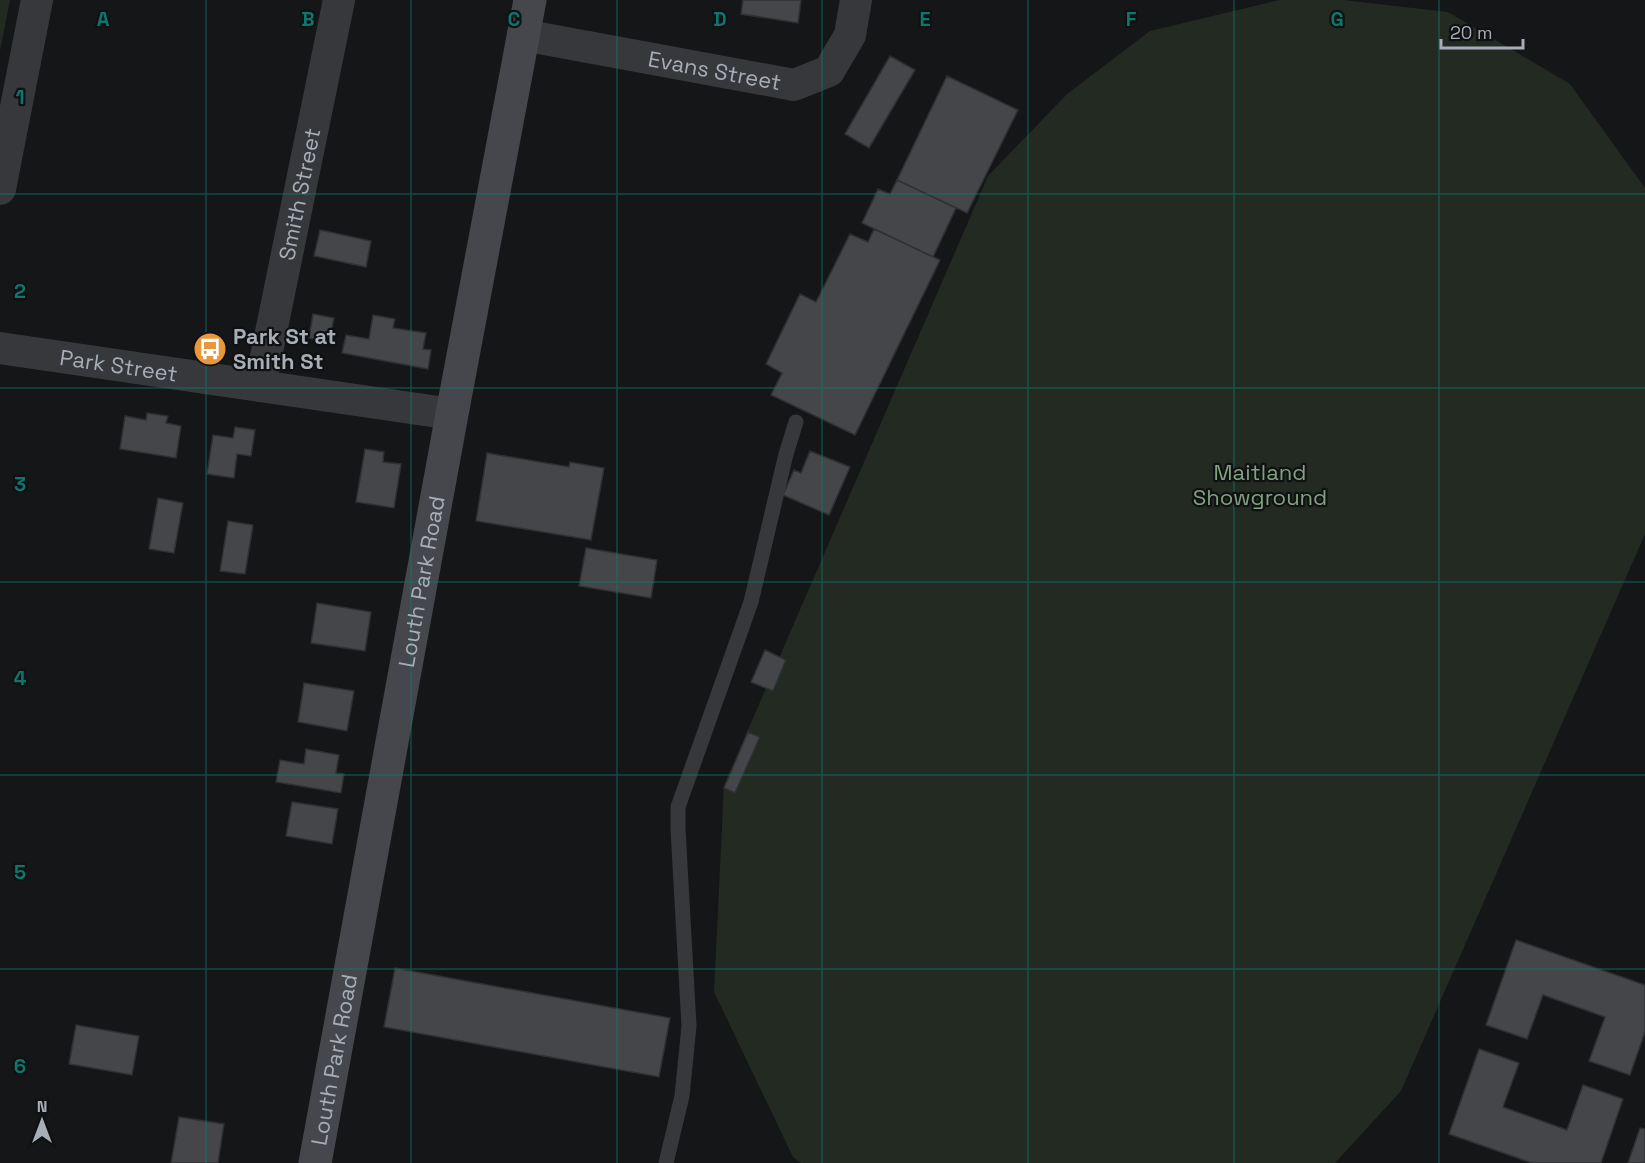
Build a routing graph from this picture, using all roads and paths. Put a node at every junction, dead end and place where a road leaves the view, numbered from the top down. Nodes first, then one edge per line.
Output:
1 (37, 0) edge
2 (339, 0) edge
3 (530, 0) edge
4 (856, 0) edge
5 (523, 35) junction
6 (0, 189) edge
7 (0, 348) edge
8 (260, 386) junction
9 (452, 414) junction
10 (796, 422) dead end
11 (315, 1163) edge
12 (666, 1163) edge

1 - 6 street
2 - 8 street, Smith Street
3 - 5 street, Louth Park Road
4 - 5 street, Evans Street
5 - 9 street, Louth Park Road
7 - 8 street, Park Street
8 - 9 street, Park Street
9 - 11 street, Louth Park Road
10 - 12 lane

